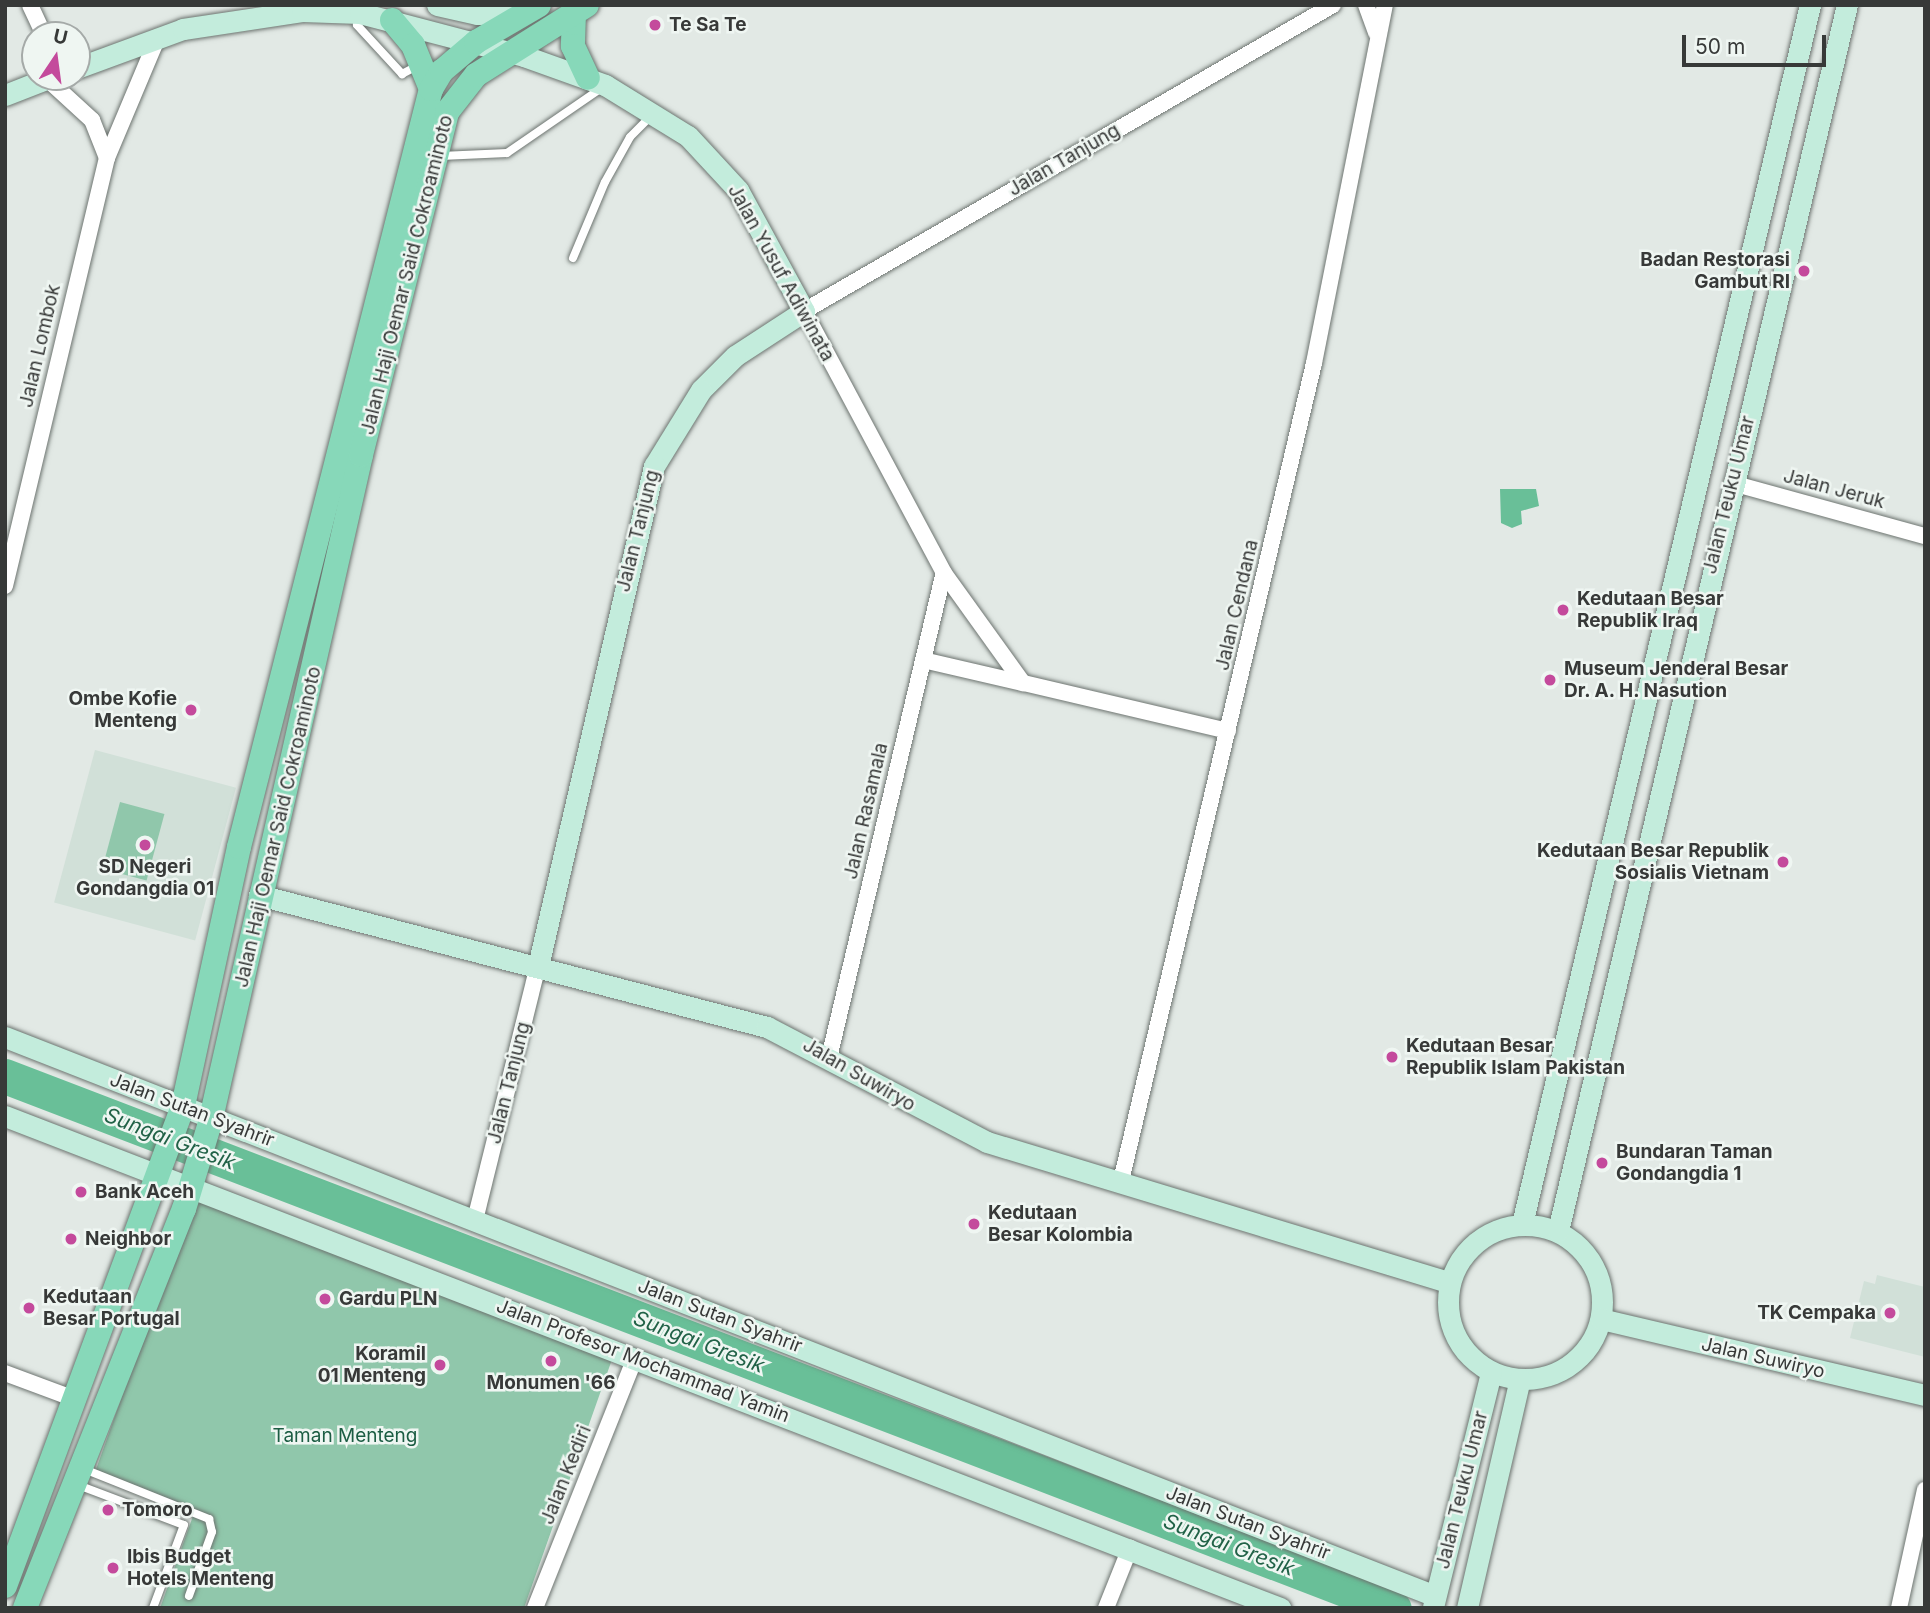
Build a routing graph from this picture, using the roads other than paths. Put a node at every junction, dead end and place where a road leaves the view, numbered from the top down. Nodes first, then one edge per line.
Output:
1 (30, 5) edge
2 (234, 5) edge
3 (1327, 5) edge
4 (1333, 5) edge
5 (1366, 5) edge
6 (1385, 5) edge
7 (1810, 5) edge
8 (1847, 5) edge
9 (451, 7) edge
10 (532, 9) edge
11 (580, 9) edge
12 (360, 13) junction
13 (1313, 15) junction
14 (392, 20) junction
15 (37, 21) edge
16 (183, 29) junction
17 (1376, 35) junction
18 (451, 36) junction
19 (157, 39) junction
20 (476, 42) junction
21 (509, 51) junction
22 (91, 63) edge
23 (432, 74) junction
24 (597, 82) junction
25 (61, 91) edge
26 (1789, 93) junction
27 (1824, 102) junction
28 (656, 111) junction
29 (434, 156) junction
30 (107, 158) junction
31 (573, 258) dead end
32 (804, 311) junction
33 (1707, 433) junction
34 (1742, 442) junction
35 (1732, 483) junction
36 (1925, 536) edge
37 (944, 573) junction
38 (5, 586) edge
39 (923, 660) junction
40 (1023, 683) junction
41 (1228, 731) junction
42 (1615, 817) junction
43 (1650, 824) junction
44 (259, 895) junction
45 (538, 965) junction
46 (5, 1037) edge
47 (829, 1058) junction
48 (181, 1110) junction
49 (5, 1116) edge
50 (211, 1120) junction
51 (162, 1174) junction
52 (1121, 1181) junction
53 (193, 1184) junction
54 (475, 1220) junction
55 (1522, 1224) junction
56 (1558, 1231) junction
57 (1449, 1282) junction
58 (1601, 1319) junction
59 (635, 1358) junction
60 (1492, 1372) junction
61 (5, 1373) edge
62 (1520, 1379) junction
63 (1925, 1395) edge
64 (75, 1399) junction
65 (75, 1475) junction
66 (1925, 1490) edge
67 (1130, 1548) junction
68 (5, 1586) edge
69 (189, 1596) dead end
70 (1434, 1602) edge
71 (1470, 1607) edge
72 (25, 1608) edge
73 (153, 1608) edge
74 (536, 1608) edge
75 (1106, 1608) edge
76 (1280, 1608) edge
77 (1899, 1608) edge

1 - 15 street
2 - 16 street
3 - 13 street, Jalan Tanjung
4 - 13 street, Jalan Tanjung
5 - 17 street, Jalan Cendana
6 - 17 street, Jalan Cendana
7 - 26 street, Jalan Teuku Umar
8 - 27 street, Jalan Teuku Umar
9 - 10 street
9 - 18 street, Jalan Haji Oemar Said Cokroaminoto
10 - 20 main road
11 - 21 main road, Jalan Haji Oemar Said Cokroaminoto
11 - 24 main road
12 - 14 street, Jalan Yusuf Adiwinata
12 - 16 street, Jalan Yusuf Adiwinata
12 - 23 lane
13 - 32 street, Jalan Tanjung
14 - 18 street, Jalan Yusuf Adiwinata
14 - 23 main road
16 - 19 street, Jalan Yusuf Adiwinata
17 - 41 street, Jalan Cendana
18 - 20 street, Jalan Yusuf Adiwinata
18 - 23 street, Jalan Haji Oemar Said Cokroaminoto
19 - 22 street, Jalan Yusuf Adiwinata
19 - 30 street, Jalan Lombok
20 - 21 street, Jalan Yusuf Adiwinata
20 - 23 main road
21 - 24 street, Jalan Yusuf Adiwinata
21 - 29 main road, Jalan Haji Oemar Said Cokroaminoto
23 - 48 main road, Jalan Haji Oemar Said Cokroaminoto
24 - 28 street, Jalan Yusuf Adiwinata
24 - 29 lane
25 - 30 street
26 - 27 street
26 - 33 street, Jalan Teuku Umar
27 - 34 street, Jalan Teuku Umar
28 - 31 lane
28 - 32 street, Jalan Yusuf Adiwinata
29 - 44 main road, Jalan Haji Oemar Said Cokroaminoto
30 - 38 street, Jalan Lombok
32 - 37 street, Jalan Yusuf Adiwinata
32 - 45 street, Jalan Tanjung
33 - 34 street
33 - 42 street, Jalan Teuku Umar
34 - 35 street, Jalan Teuku Umar
35 - 36 street, Jalan Jeruk
35 - 43 street, Jalan Teuku Umar
37 - 39 street, Jalan Rasamala
37 - 40 street, Jalan Yusuf Adiwinata
39 - 40 street
39 - 47 street, Jalan Rasamala
40 - 41 street
41 - 52 street, Jalan Cendana
42 - 43 street
42 - 55 street, Jalan Teuku Umar
43 - 56 street, Jalan Teuku Umar
44 - 45 street, Jalan Suwiryo
44 - 50 main road, Jalan Haji Oemar Said Cokroaminoto
45 - 47 street, Jalan Suwiryo
45 - 54 street, Jalan Tanjung
46 - 48 street, Jalan Sutan Syahrir
47 - 52 street, Jalan Suwiryo
48 - 50 street, Jalan Sutan Syahrir
48 - 51 main road, Jalan Haji Oemar Said Cokroaminoto
49 - 51 street, Jalan Profesor Mochammad Yamin
50 - 53 main road, Jalan Haji Oemar Said Cokroaminoto
50 - 54 street, Jalan Sutan Syahrir
51 - 53 street, Jalan Profesor Mochammad Yamin
51 - 64 main road, Jalan Haji Oemar Said Cokroaminoto
52 - 57 street, Jalan Suwiryo
53 - 59 street, Jalan Profesor Mochammad Yamin
53 - 65 main road, Jalan Haji Oemar Said Cokroaminoto
54 - 70 street, Jalan Sutan Syahrir
55 - 56 street
55 - 57 street
56 - 58 street
57 - 60 street
58 - 62 street
58 - 63 street, Jalan Suwiryo
59 - 67 street, Jalan Profesor Mochammad Yamin
59 - 74 street, Jalan Kediri
60 - 62 street
60 - 70 street, Jalan Teuku Umar
61 - 64 street
62 - 71 street, Jalan Teuku Umar
64 - 68 main road, Jalan Haji Oemar Said Cokroaminoto
65 - 69 lane
65 - 72 main road, Jalan Haji Oemar Said Cokroaminoto
65 - 73 lane
66 - 77 street
67 - 75 street
67 - 76 street, Jalan Profesor Mochammad Yamin

